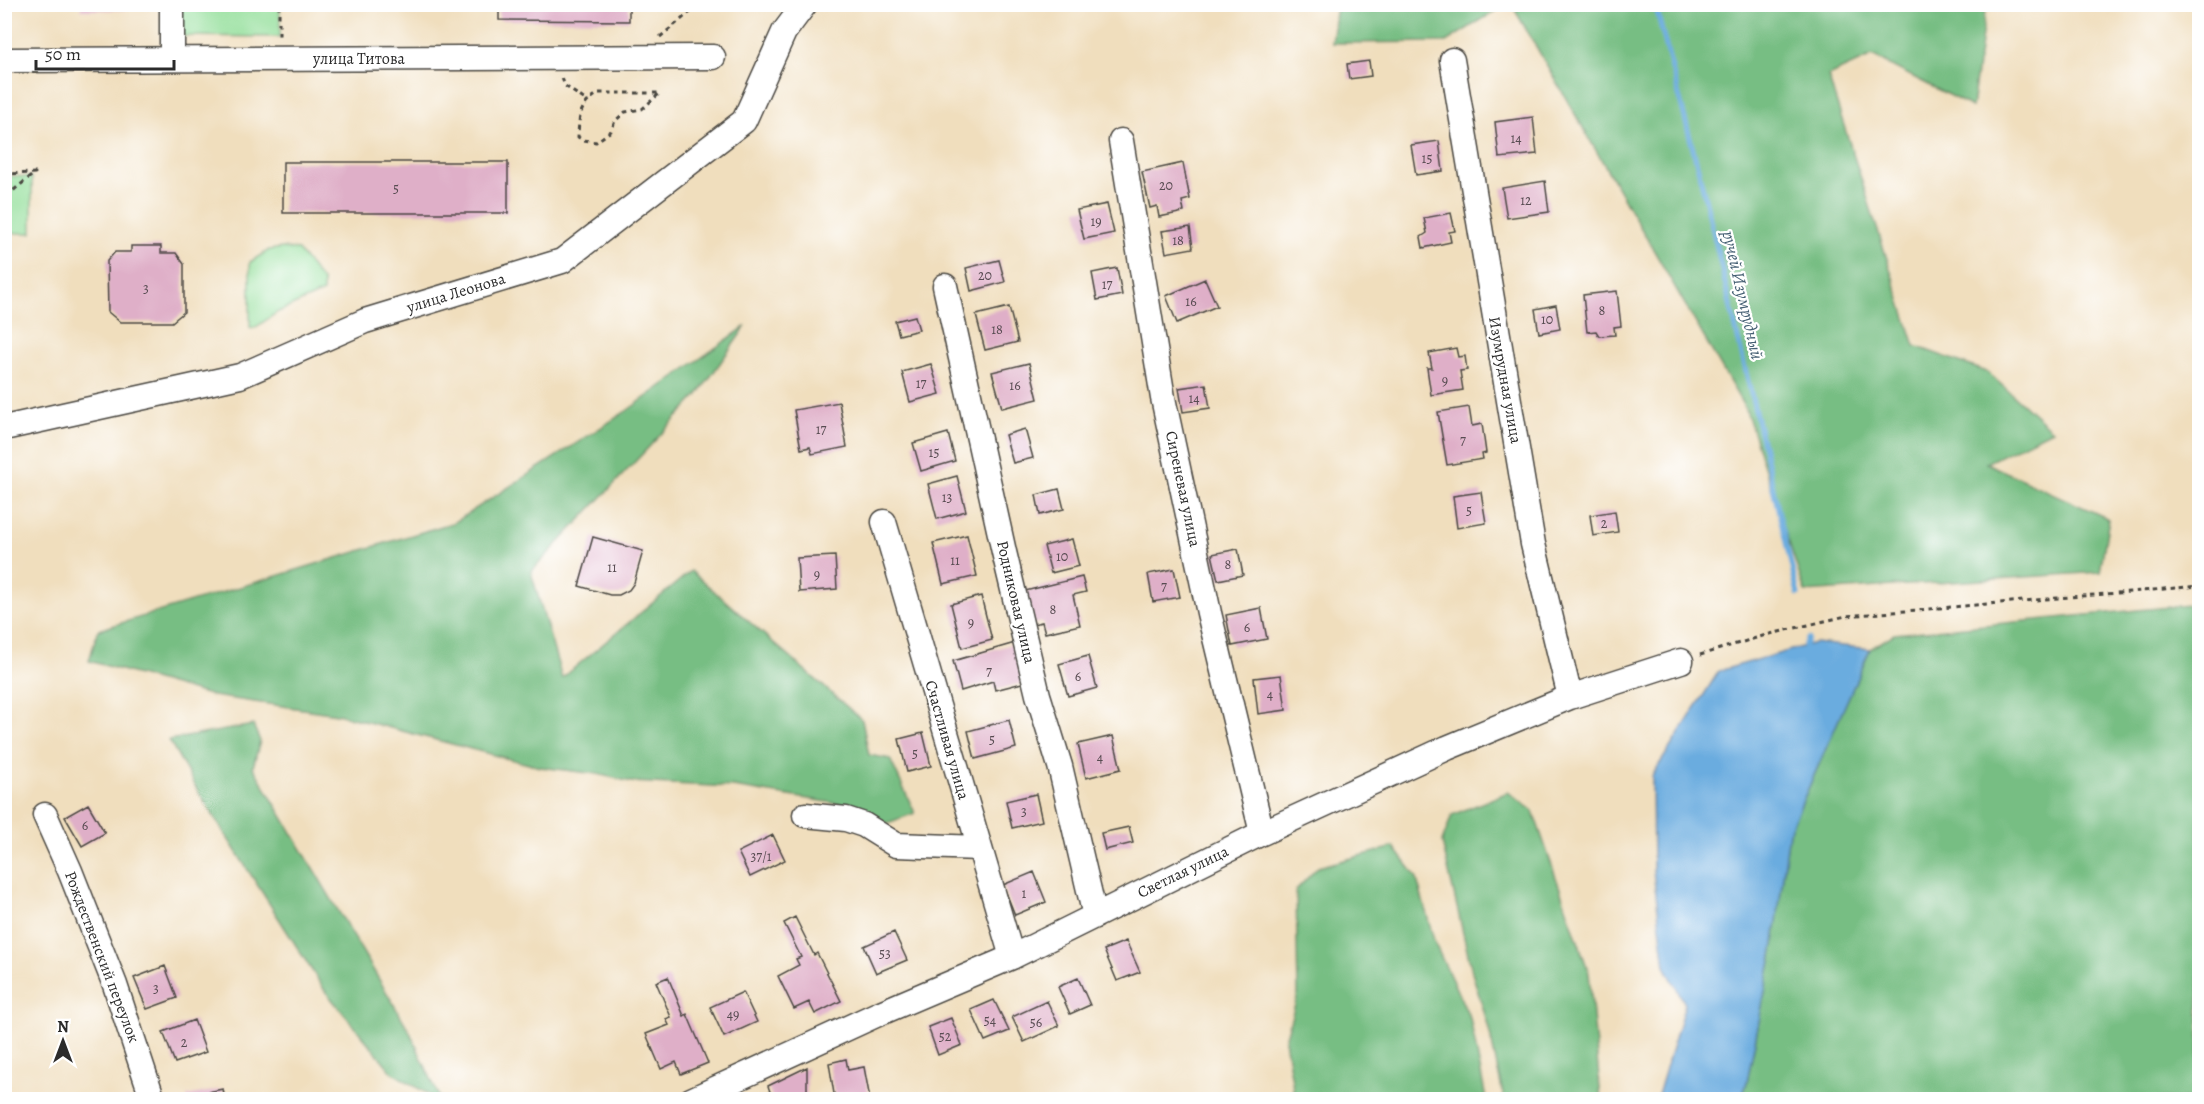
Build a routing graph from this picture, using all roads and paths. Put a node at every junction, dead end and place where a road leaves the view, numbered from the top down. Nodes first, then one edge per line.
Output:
1 (172, 4) edge
2 (279, 4) edge
3 (806, 4) edge
4 (713, 57) dead end
5 (172, 59) junction
6 (279, 59) junction
7 (4, 60) edge
8 (1452, 60) dead end
9 (588, 102) joint
10 (1121, 141) dead end
11 (4, 174) edge
12 (4, 198) edge
13 (945, 286) dead end
14 (4, 428) edge
15 (884, 522) dead end
16 (2199, 586) edge
17 (1681, 661) joint
18 (1570, 697) junction
19 (805, 815) dead end
20 (45, 816) dead end
21 (1262, 833) junction
22 (979, 848) junction
23 (1095, 916) junction
24 (1012, 957) junction
25 (153, 1100) edge
26 (691, 1100) edge

1 - 5 street
2 - 6 path
3 - 14 street, улица Леонова
4 - 6 street, улица Титова
5 - 6 street, улица Титова
5 - 7 street, улица Титова
8 - 18 street, Изумрудная улица
9 - 9 path
10 - 21 street, Сиреневая улица
11 - 12 path
13 - 23 street, Родниковая улица
15 - 22 street, Счастливая улица
16 - 17 path
17 - 18 street, Светлая улица
18 - 21 street, Светлая улица
19 - 22 street
20 - 25 street, Рождественский переулок
21 - 23 street, Светлая улица
22 - 24 street, Счастливая улица
23 - 24 street, Светлая улица
24 - 26 street, Светлая улица

